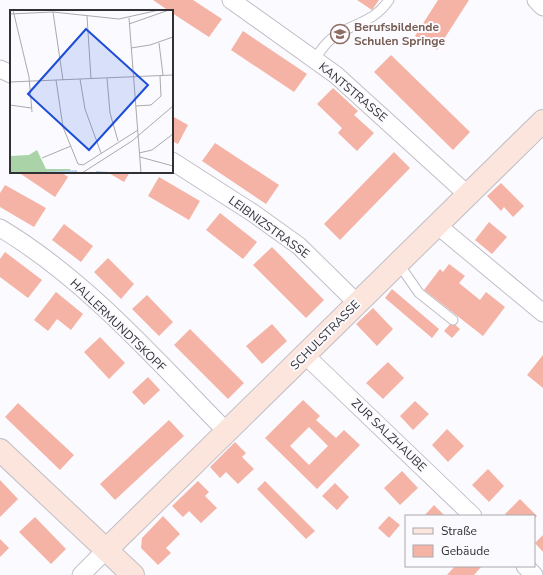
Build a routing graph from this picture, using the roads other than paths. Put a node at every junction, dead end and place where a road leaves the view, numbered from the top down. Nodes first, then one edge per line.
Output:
1 (231, 0) edge
2 (389, 0) edge
3 (536, 0) edge
4 (543, 7) edge
5 (314, 60) junction
6 (0, 69) edge
7 (10, 74) edge
8 (543, 121) edge
9 (173, 163) edge
10 (468, 194) junction
11 (437, 225) junction
12 (0, 228) edge
13 (398, 263) junction
14 (357, 303) junction
15 (543, 313) edge
16 (453, 320) dead end
17 (305, 355) junction
18 (227, 432) junction
19 (0, 450) edge
20 (472, 515) edge
21 (106, 550) junction
22 (526, 567) edge
23 (81, 575) edge
24 (133, 575) edge
25 (534, 575) edge

1 - 5 street, KANTSTRASSE
2 - 5 lane
3 - 4 street
5 - 10 street, KANTSTRASSE
6 - 7 street
8 - 10 street, SCHULSTRASSE
9 - 14 street, LEIBNIZSTRASSE
10 - 11 street, SCHULSTRASSE
11 - 13 street, SCHULSTRASSE
11 - 15 street
12 - 18 street, HALLERMUNDTSKOPF
13 - 14 street, SCHULSTRASSE
13 - 16 lane
14 - 17 street, SCHULSTRASSE
17 - 18 street, SCHULSTRASSE
17 - 20 street, ZUR SALZHAUBE
18 - 21 street, SCHULSTRASSE
19 - 21 street
21 - 23 street
21 - 24 street
22 - 25 street

